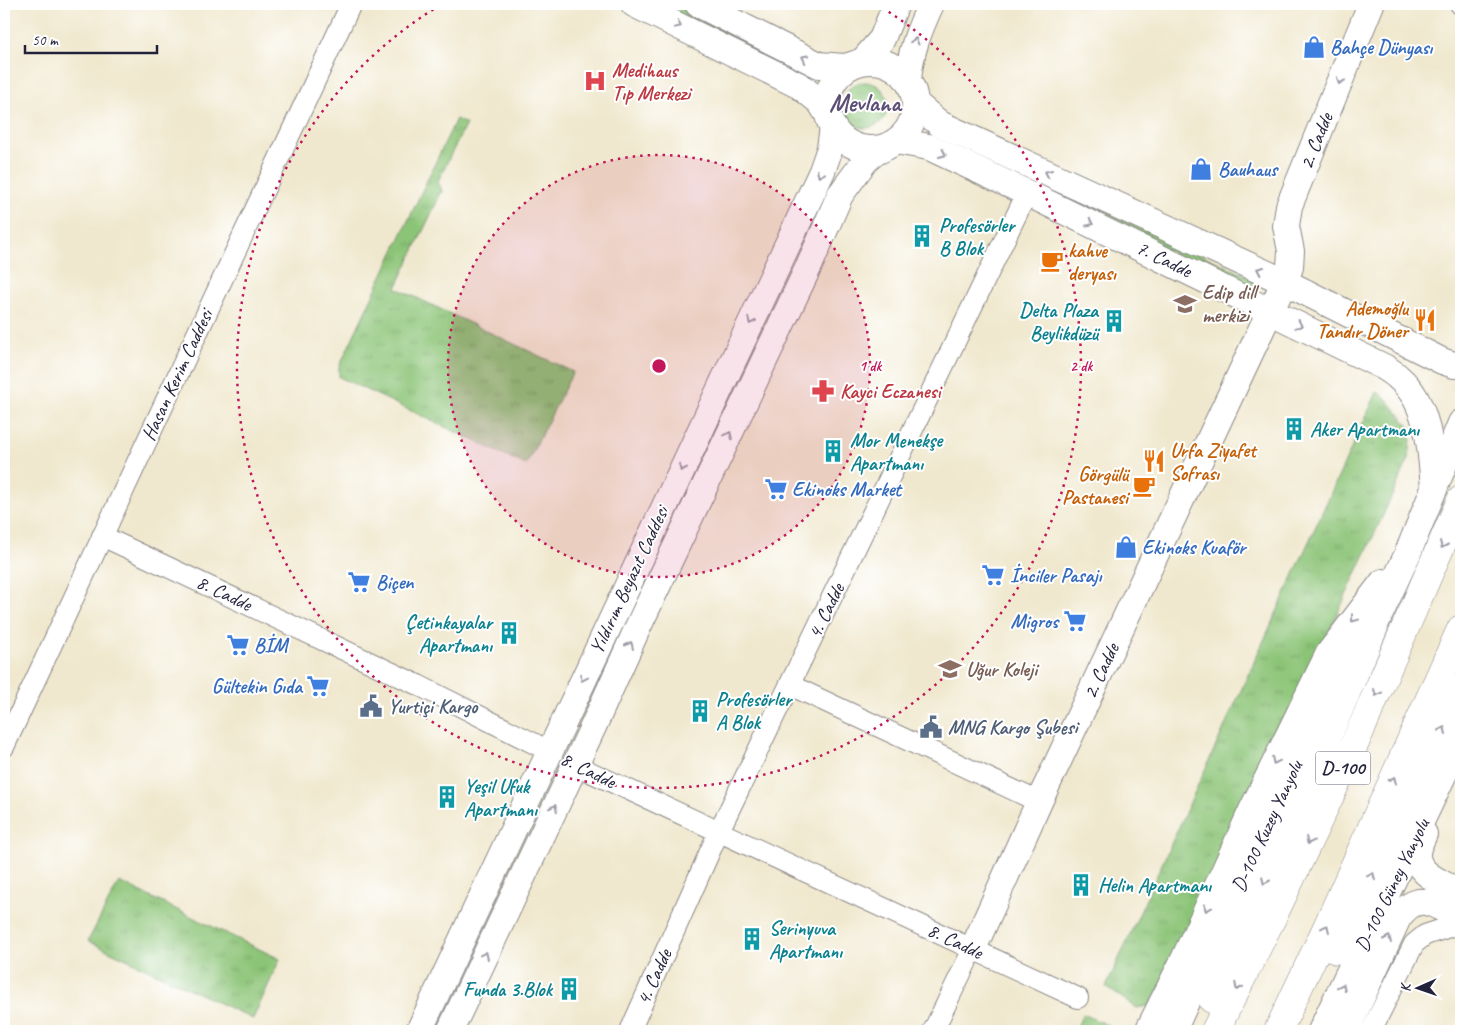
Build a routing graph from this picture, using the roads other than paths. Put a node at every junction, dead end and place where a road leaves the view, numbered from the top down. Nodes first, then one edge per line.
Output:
1 (351, 4) edge
2 (634, 4) edge
3 (698, 4) edge
4 (896, 4) edge
5 (931, 4) edge
6 (1371, 4) edge
7 (858, 63) junction
8 (911, 92) junction
9 (830, 120) junction
10 (891, 144) junction
11 (1027, 193) junction
12 (1285, 282) junction
13 (1270, 311) junction
14 (1461, 365) edge
15 (1461, 423) edge
16 (1434, 490) junction
17 (1461, 500) edge
18 (102, 536) junction
19 (1407, 555) junction
20 (1374, 627) junction
21 (1461, 629) edge
22 (790, 685) junction
23 (1461, 689) edge
24 (1461, 738) edge
25 (4, 747) edge
26 (549, 751) junction
27 (575, 765) junction
28 (1436, 793) junction
29 (1039, 802) junction
30 (719, 831) junction
31 (1458, 912) edge
32 (973, 949) junction
33 (1078, 998) dead end
34 (1290, 1004) junction
35 (419, 1031) edge
36 (450, 1031) edge
37 (630, 1031) edge
38 (934, 1031) edge
39 (1148, 1031) edge
40 (1173, 1031) edge
41 (1202, 1031) edge
42 (1215, 1031) edge
43 (1278, 1031) edge
44 (1321, 1031) edge
45 (1346, 1031) edge
46 (1372, 1031) edge

1 - 18 street, Hasan Kerim Caddesi
2 -> 9 main road
7 -> 3 main road
4 - 7 main road
8 -> 5 main road
6 -> 12 main road, 2. Cadde
7 - 8 main road
7 - 9 main road
8 - 10 main road
12 -> 8 main road, 7. Cadde
9 - 10 main road
9 -> 26 main road, Yıldırım Beyazıt Caddesi
10 -> 11 main road, 7. Cadde
27 -> 10 main road, Yıldırım Beyazıt Caddesi
11 -> 13 main road, 7. Cadde
11 - 22 street, 4. Cadde
12 - 13 main road, 2. Cadde
12 - 14 main road, 7. Cadde
13 -> 16 main road, 7. Cadde
13 - 29 main road, 2. Cadde
15 - 16 main road
16 - 19 main road
17 -> 42 highway, D-100
18 - 25 street, Hasan Kerim Caddesi
18 - 26 street, 8. Cadde
19 - 20 main road, D-100 Kuzey Yanyolu
19 -> 39 main road
20 - 40 main road, D-100 Kuzey Yanyolu
20 -> 41 highway
34 -> 21 highway, D-100
22 - 29 street
22 - 30 street, 4. Cadde
34 -> 23 highway
24 - 28 main road, D-100 Güney Yanyolu
26 - 27 main road, 8. Cadde
26 - 35 main road, Yıldırım Beyazıt Caddesi
27 - 30 street, 8. Cadde
36 -> 27 main road, Yıldırım Beyazıt Caddesi
28 - 31 main road
44 -> 28 main road, D-100 Güney Yanyolu
29 - 32 main road, 2. Cadde
30 - 32 street, 8. Cadde
30 - 37 street, 4. Cadde
45 -> 31 main road
31 - 46 street
32 - 33 street, 8. Cadde
32 - 38 street, 2. Cadde
34 - 43 highway, D-100

